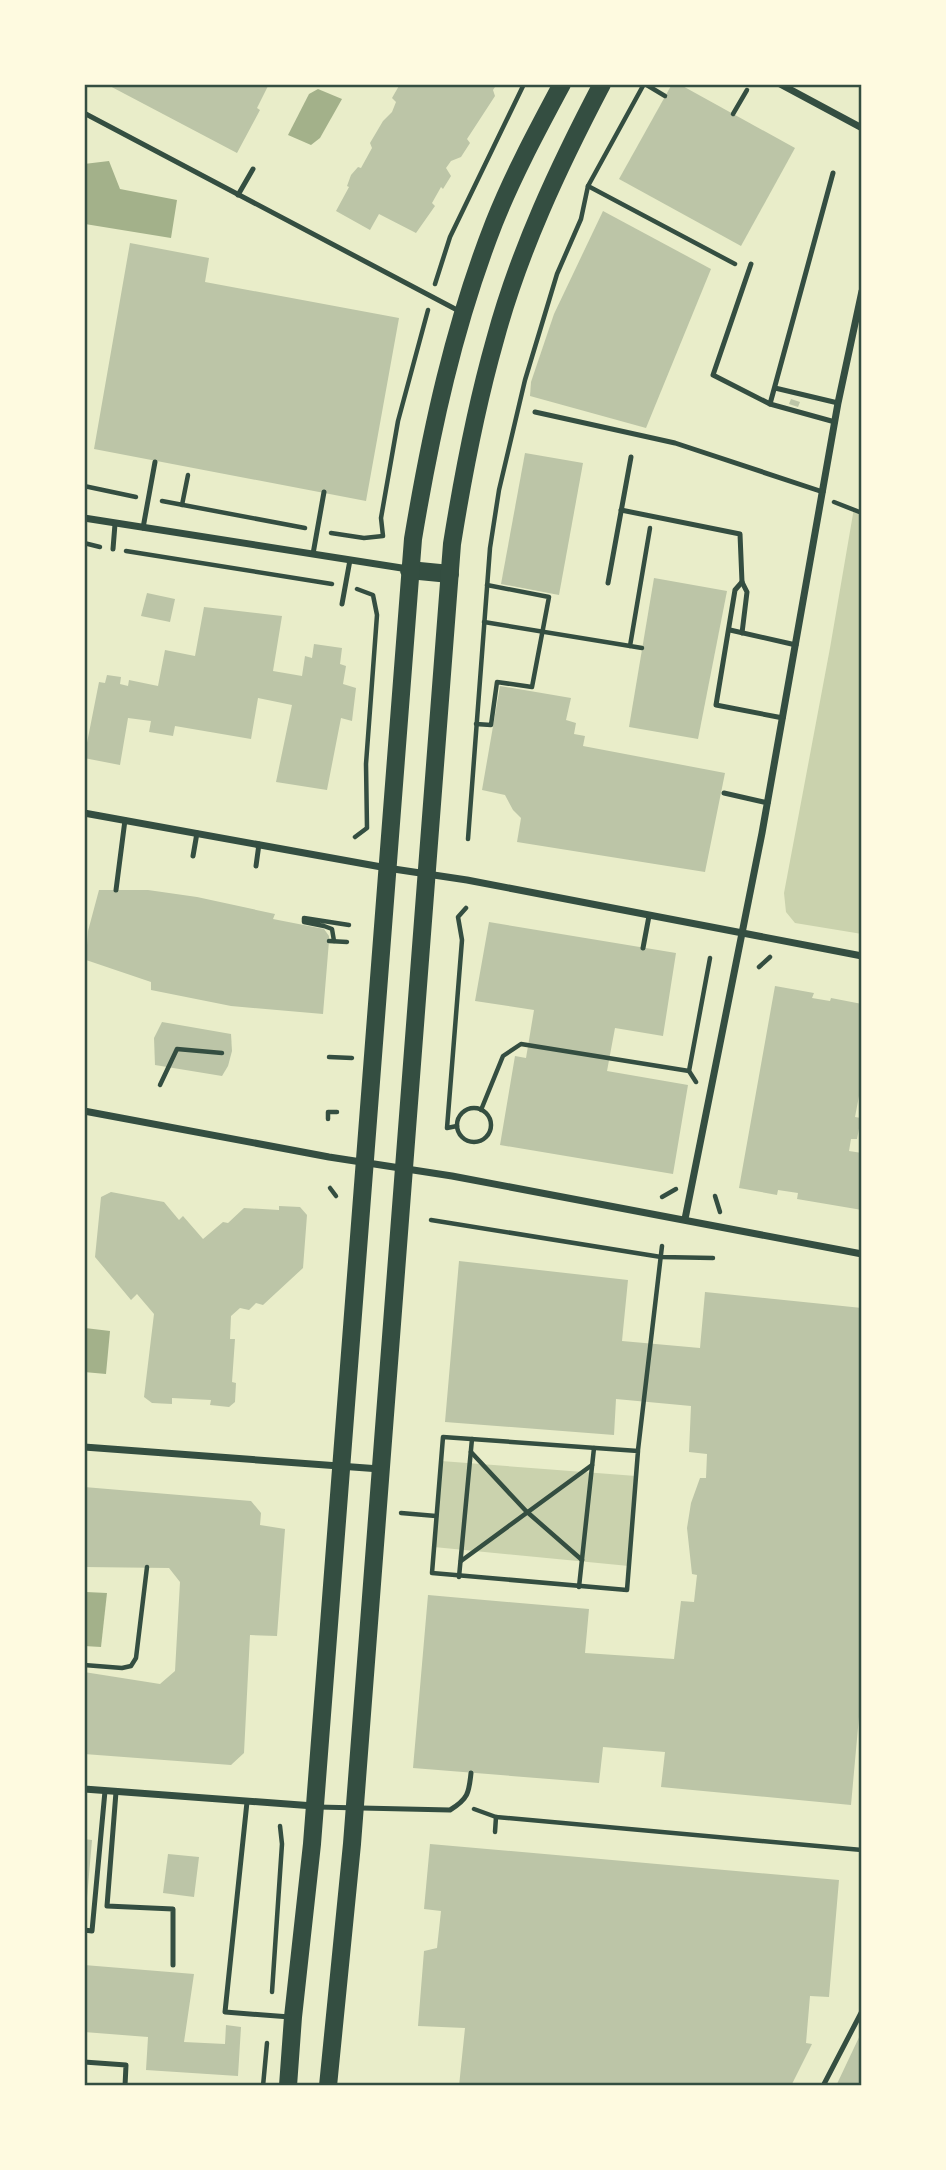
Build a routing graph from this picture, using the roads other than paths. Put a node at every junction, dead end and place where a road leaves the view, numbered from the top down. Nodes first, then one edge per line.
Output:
1 (562, 84) edge
2 (602, 84) edge
3 (780, 84) edge
4 (84, 113) edge
5 (862, 128) edge
6 (253, 169) dead end
7 (833, 173) dead end
8 (238, 195) junction
9 (750, 267) road end
10 (862, 291) edge
11 (462, 313) junction
12 (775, 388) junction
13 (838, 403) junction
14 (770, 404) junction
15 (535, 412) dead end
16 (835, 422) junction
17 (631, 457) dead end
18 (155, 462) dead end
19 (324, 492) dead end
20 (823, 495) junction
21 (621, 510) junction
22 (84, 518) edge
23 (115, 524) junction
24 (142, 528) junction
25 (113, 549) road end
26 (313, 554) junction
27 (350, 560) junction
28 (409, 570) junction
29 (450, 574) junction
30 (742, 582) junction
31 (608, 583) dead end
32 (342, 604) dead end
33 (730, 630) junction
34 (742, 633) junction
35 (796, 645) junction
36 (783, 718) junction
37 (724, 793) dead end
38 (768, 803) junction
39 (84, 813) edge
40 (125, 820) junction
41 (197, 833) junction
42 (260, 844) junction
43 (193, 856) dead end
44 (256, 866) dead end
45 (387, 868) junction
46 (425, 874) junction
47 (116, 890) dead end
48 (649, 916) junction
49 (742, 933) junction
50 (643, 948) dead end
51 (862, 956) edge
52 (84, 1111) edge
53 (366, 1163) junction
54 (404, 1169) junction
55 (685, 1219) junction
56 (862, 1254) edge
57 (84, 1447) edge
58 (341, 1468) junction
59 (380, 1469) junction
60 (471, 1773) dead end
61 (84, 1789) edge
62 (104, 1791) junction
63 (116, 1792) junction
64 (247, 1802) junction
65 (315, 1807) junction
66 (354, 1807) junction
67 (84, 1930) edge
68 (173, 1965) dead end
69 (862, 2011) edge
70 (293, 2017) junction
71 (84, 2062) edge
72 (125, 2086) edge
73 (288, 2086) edge
74 (328, 2086) edge
75 (823, 2086) edge

1 - 11 main road
2 - 29 main road
3 - 5 street
4 - 8 lane
6 - 8 lane
7 - 12 lane
8 - 11 lane
9 - 14 lane
10 - 13 street
11 - 28 main road
12 - 13 lane
12 - 14 lane
13 - 16 street
14 - 16 lane
15 - 20 lane
16 - 20 street
17 - 21 lane
18 - 24 lane
19 - 26 lane
20 - 35 street
21 - 30 lane
21 - 31 lane
22 - 23 street
23 - 24 street
23 - 25 lane
24 - 26 street
26 - 27 street
27 - 28 street
27 - 32 lane
28 - 29 main road
28 - 45 main road
29 - 46 main road
30 - 33 lane
30 - 34 lane
33 - 34 lane
33 - 36 lane
34 - 35 lane
35 - 36 street
36 - 38 street
37 - 38 lane
38 - 49 street
39 - 40 street
40 - 41 street
40 - 47 lane
41 - 42 street
41 - 43 lane
42 - 44 lane
42 - 45 street
45 - 46 street
45 - 53 main road
46 - 48 street
46 - 54 main road
48 - 49 street
48 - 50 lane
49 - 51 street
49 - 55 street
52 - 53 street
53 - 54 street
53 - 58 main road
54 - 55 street
54 - 59 main road
55 - 56 street
57 - 58 street
58 - 59 street
58 - 65 main road
59 - 66 main road
60 - 66 lane
61 - 62 street
62 - 63 street
62 - 67 lane
63 - 64 street
63 - 68 lane
64 - 65 street
64 - 70 lane
65 - 66 lane
65 - 70 main road
66 - 74 main road
69 - 75 lane
70 - 73 main road
71 - 72 lane

